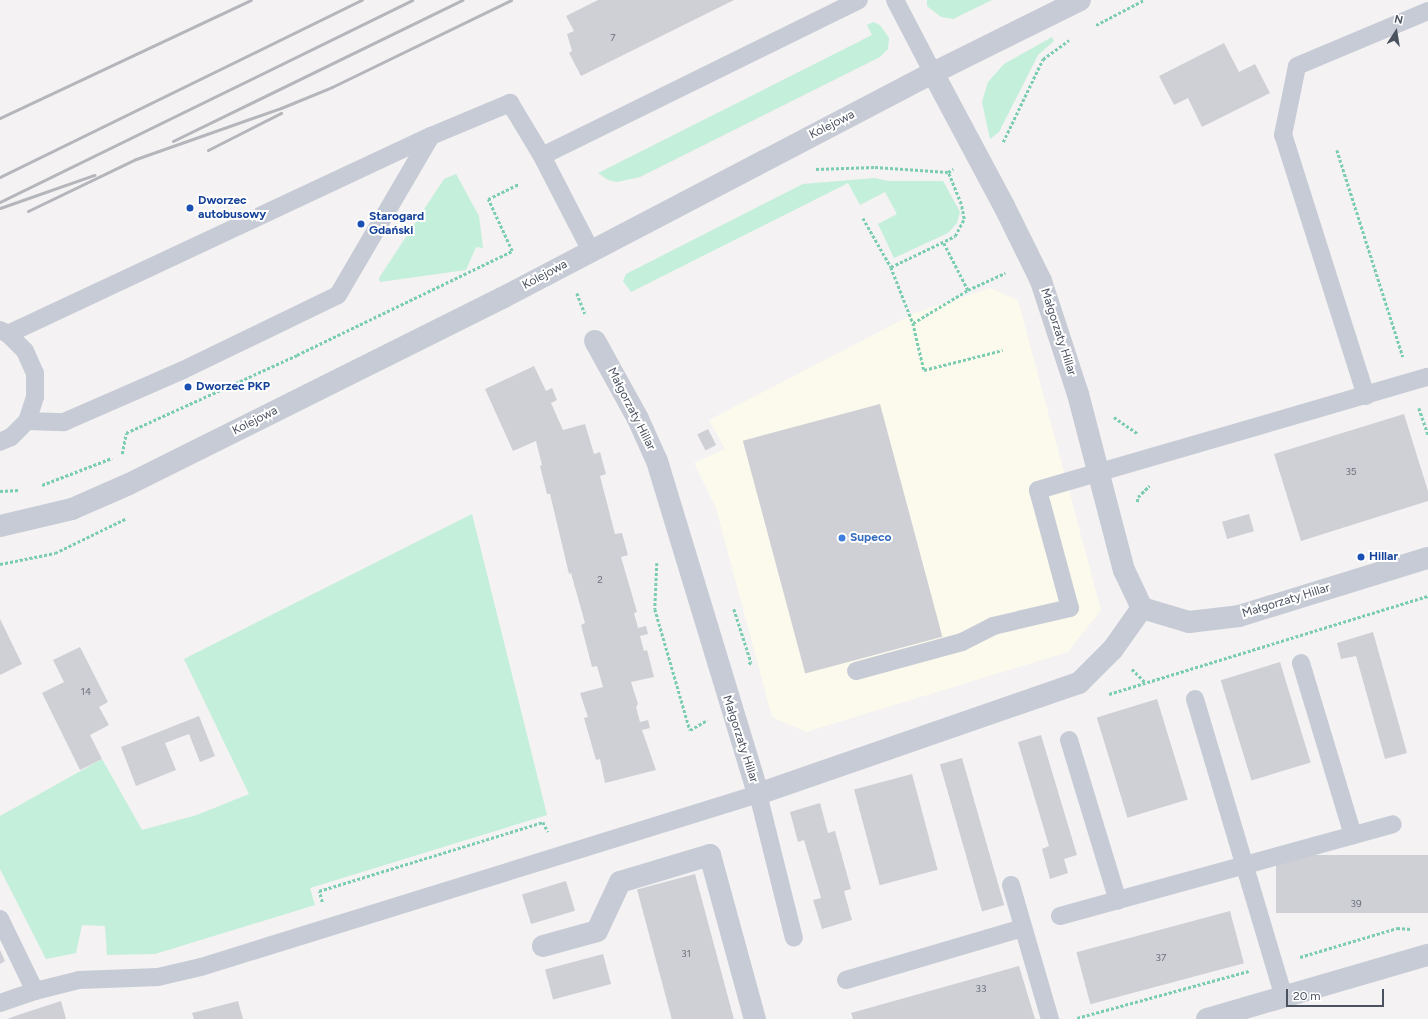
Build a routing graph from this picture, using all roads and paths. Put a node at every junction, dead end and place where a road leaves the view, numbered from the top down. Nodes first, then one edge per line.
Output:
1 (859, 0) edge
2 (894, 0) edge
3 (1080, 0) edge
4 (1144, 0) edge
5 (1428, 11) edge
6 (1088, 29) dead end
7 (1074, 37) dead end
8 (1068, 40) dead end
9 (933, 73) junction
10 (431, 136) junction
11 (1337, 150) dead end
12 (542, 156) junction
13 (948, 172) dead end
14 (519, 184) dead end
15 (863, 218) dead end
16 (944, 243) junction
17 (591, 250) junction
18 (891, 267) junction
19 (1012, 270) dead end
20 (968, 290) junction
21 (913, 323) junction
22 (4, 332) edge
23 (595, 341) dead end
24 (1003, 350) dead end
25 (1420, 380) edge
26 (1366, 396) junction
27 (26, 421) junction
28 (1428, 434) edge
29 (0, 442) edge
30 (1098, 474) junction
31 (36, 487) dead end
32 (21, 490) dead end
33 (0, 491) edge
34 (0, 526) edge
35 (657, 557) dead end
36 (1428, 558) edge
37 (732, 602) dead end
38 (1142, 608) junction
39 (1301, 663) dead end
40 (1130, 666) dead end
41 (748, 668) dead end
42 (856, 671) dead end
43 (1145, 682) dead end
44 (1195, 699) dead end
45 (709, 719) dead end
46 (1069, 740) dead end
47 (758, 794) junction
48 (1393, 824) dead end
49 (1353, 835) junction
50 (549, 836) dead end
51 (1244, 866) junction
52 (1010, 885) dead end
53 (1118, 901) junction
54 (324, 909) dead end
55 (1060, 916) dead end
56 (0, 919) edge
57 (1023, 928) junction
58 (794, 938) dead end
59 (544, 946) dead end
60 (1428, 955) edge
61 (846, 980) dead end
62 (35, 992) junction
63 (1284, 997) junction
64 (0, 1003) edge
65 (1229, 1016) edge
66 (755, 1019) edge
67 (1050, 1019) edge
68 (1207, 1019) edge

1 - 12 lane
2 - 9 lane
3 - 9 street, Kolejowa
4 - 6 path
5 - 26 lane
7 - 8 path
9 - 17 street, Kolejowa
9 - 30 street, Małgorzaty Hillar
10 - 12 lane
10 - 22 lane
10 - 27 lane
11 - 25 path
12 - 17 lane
13 - 16 path
14 - 31 path
15 - 18 path
16 - 18 path
16 - 20 path
17 - 34 street, Kolejowa
18 - 21 path
19 - 20 path
20 - 21 path
21 - 24 path
22 - 27 lane
23 - 47 street, Małgorzaty Hillar
25 - 26 lane
25 - 28 path
26 - 30 lane
27 - 29 lane
30 - 38 street, Małgorzaty Hillar
30 - 42 lane
32 - 33 path
35 - 45 path
36 - 38 street, Małgorzaty Hillar
37 - 41 path
38 - 47 street, Małgorzaty Hillar
39 - 49 lane
40 - 43 path
44 - 51 lane
46 - 53 lane
47 - 58 lane
47 - 62 lane
48 - 49 lane
49 - 51 lane
50 - 54 path
51 - 53 lane
51 - 63 lane
52 - 57 lane
53 - 55 lane
56 - 62 lane
57 - 61 lane
57 - 67 lane
59 - 66 street
60 - 63 street
62 - 64 lane
63 - 65 street
65 - 68 street

